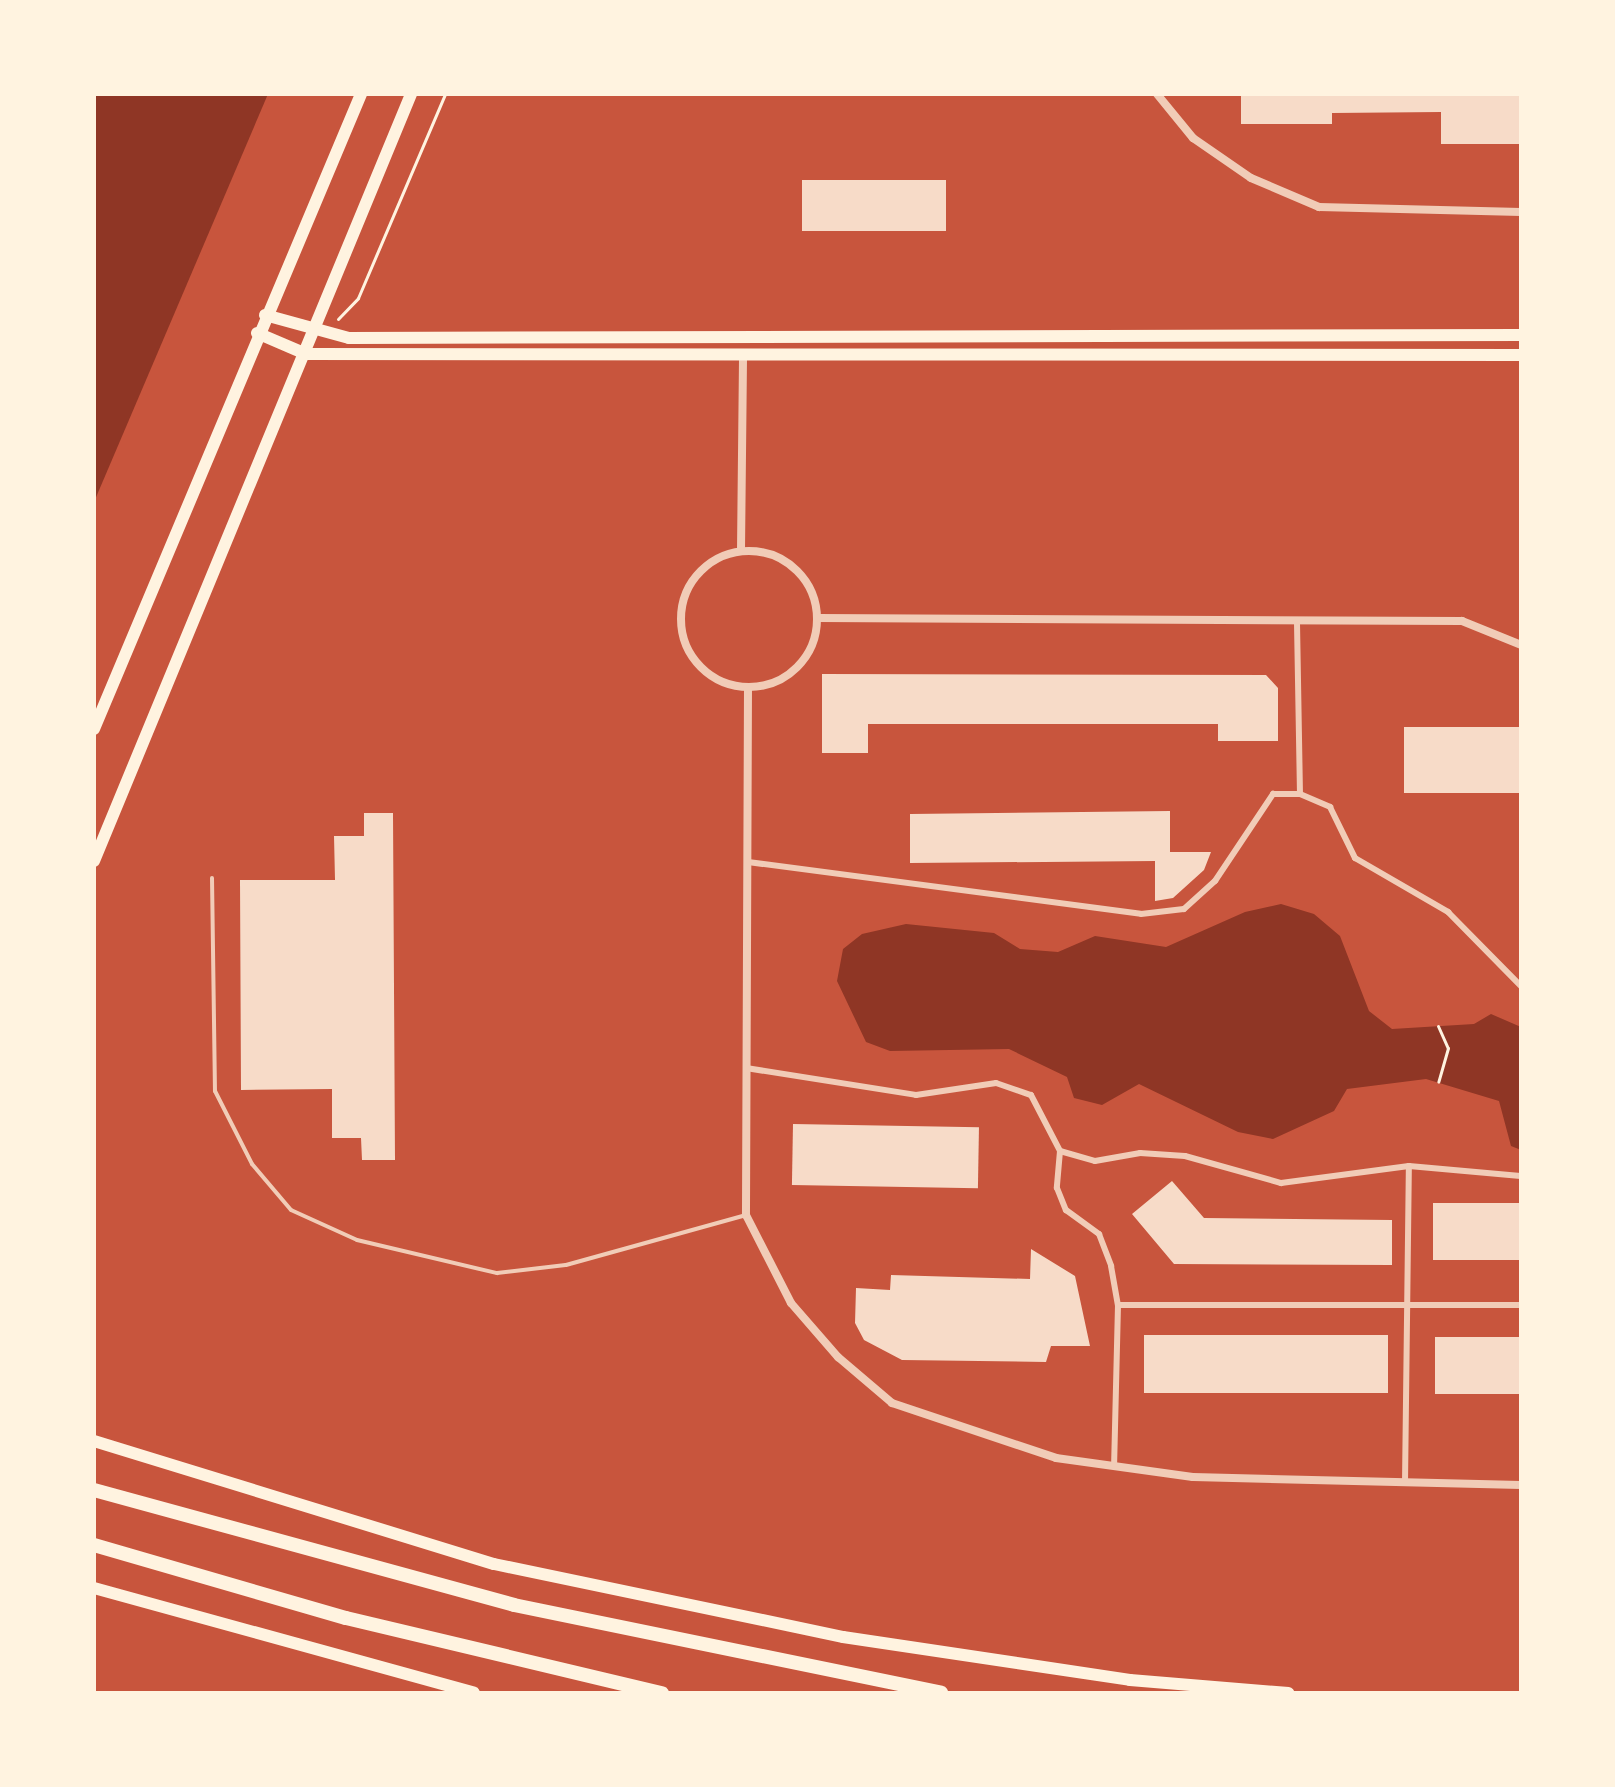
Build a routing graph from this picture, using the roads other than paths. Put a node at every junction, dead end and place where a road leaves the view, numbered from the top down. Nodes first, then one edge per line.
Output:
1 (361, 94) edge
2 (411, 94) edge
3 (1157, 94) edge
4 (1521, 212) edge
5 (265, 315) junction
6 (320, 332) junction
7 (257, 333) junction
8 (1521, 335) edge
9 (306, 354) junction
10 (743, 354) junction
11 (1521, 355) edge
12 (741, 550) junction
13 (818, 618) junction
14 (1297, 623) junction
15 (1521, 645) edge
16 (748, 687) junction
17 (94, 729) edge
18 (1300, 794) junction
19 (94, 861) edge
20 (748, 862) junction
21 (212, 878) dead end
22 (1521, 986) edge
23 (746, 1068) junction
24 (1060, 1151) junction
25 (1409, 1166) junction
26 (1521, 1176) edge
27 (746, 1215) junction
28 (1118, 1305) junction
29 (1407, 1305) junction
30 (1521, 1305) edge
31 (94, 1441) edge
32 (1114, 1466) junction
33 (1405, 1483) junction
34 (1521, 1485) edge
35 (94, 1490) edge
36 (94, 1545) edge
37 (94, 1588) edge
38 (474, 1693) edge
39 (662, 1693) edge
40 (941, 1693) edge
41 (1288, 1693) edge

1 - 5 main road
2 - 6 main road
3 - 4 street
5 - 6 main road
5 - 7 main road
6 - 8 main road
6 - 9 main road
7 - 9 main road
7 - 17 main road
9 - 10 main road
9 - 19 main road
10 - 11 main road
10 - 12 street
12 - 13 street
12 - 16 street
13 - 14 street
13 - 16 street
14 - 15 street
14 - 18 street
16 - 20 street
18 - 20 street
18 - 22 street
20 - 23 street
21 - 27 lane
23 - 24 street
23 - 27 street
24 - 25 street
24 - 28 street
25 - 26 street
25 - 29 street
27 - 32 street
28 - 29 street
28 - 32 street
29 - 30 street
29 - 33 street
31 - 41 main road
32 - 33 street
33 - 34 street
35 - 40 highway
36 - 39 highway
37 - 38 main road

